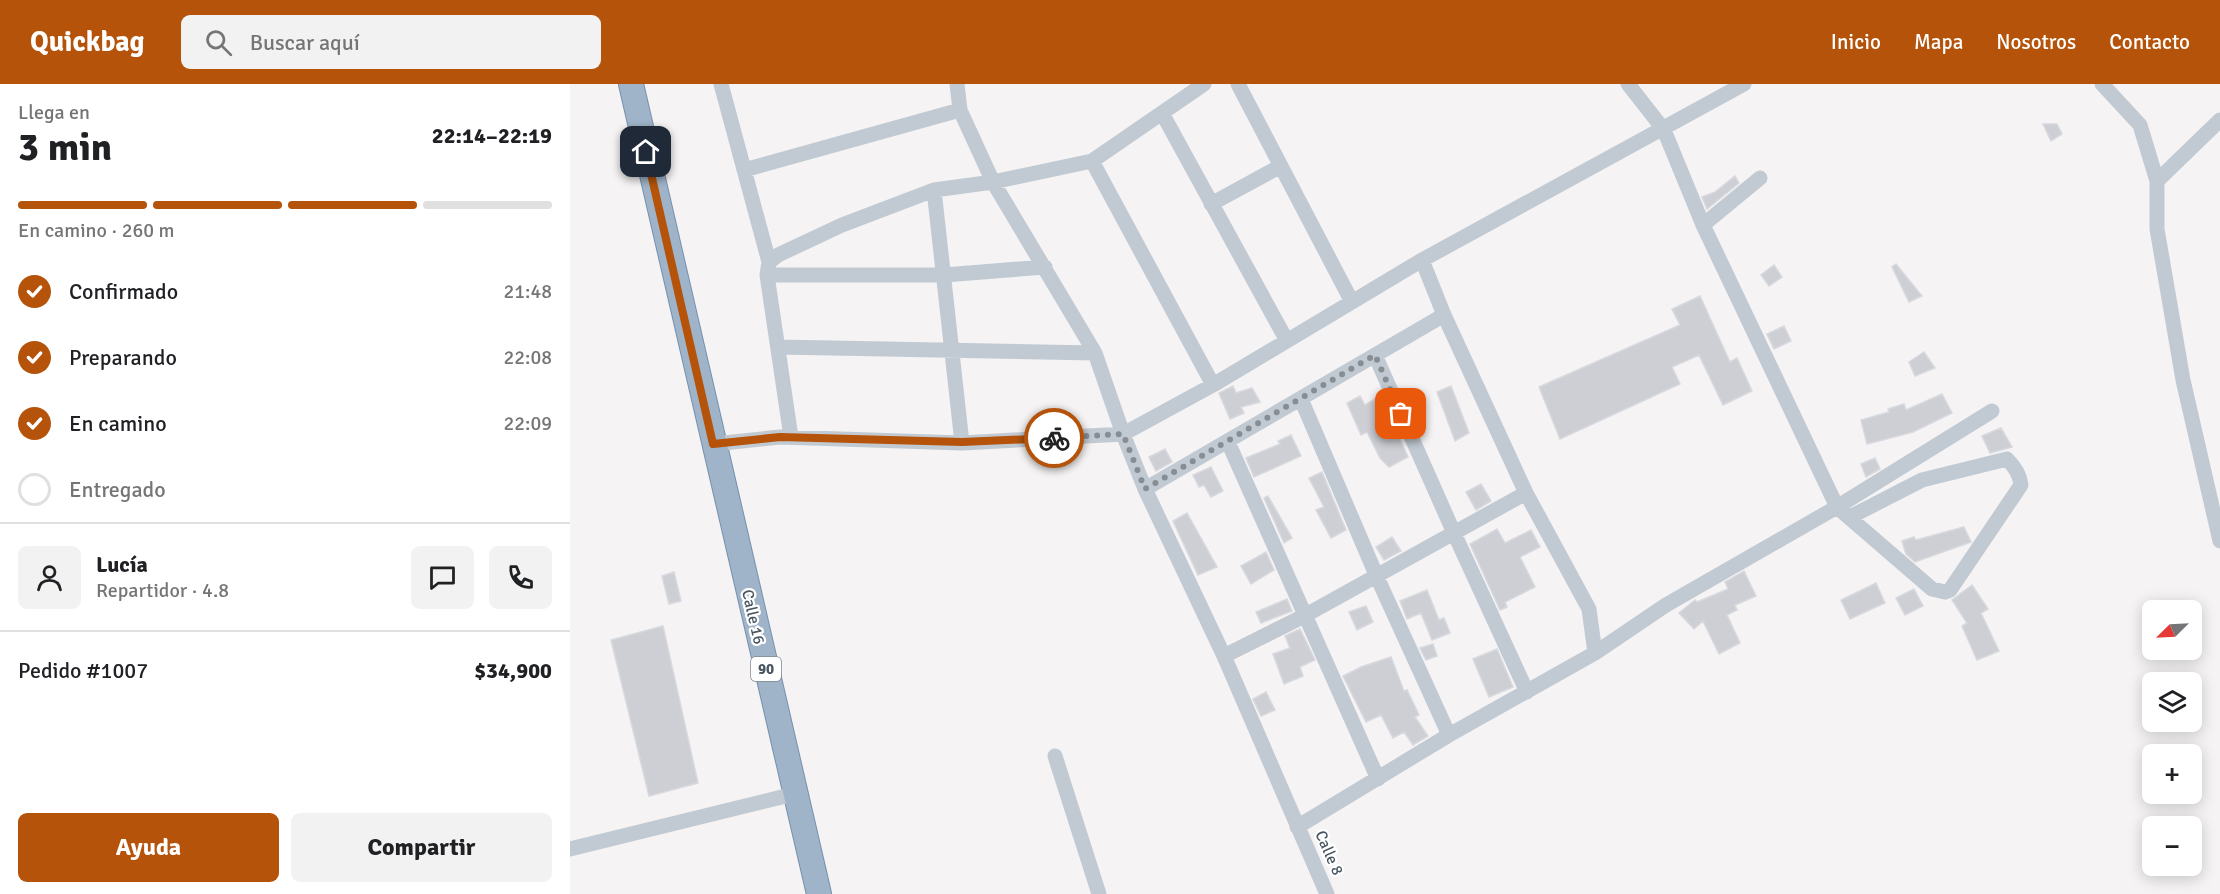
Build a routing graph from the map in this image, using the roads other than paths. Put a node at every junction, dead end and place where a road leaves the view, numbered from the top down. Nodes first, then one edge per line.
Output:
1 (631, 84) edge
2 (721, 84) edge
3 (957, 84) edge
4 (1204, 84) edge
5 (1238, 84) edge
6 (1628, 84) edge
7 (1744, 84) edge
8 (2102, 84) edge
9 (960, 110) junction
10 (1162, 113) junction
11 (2220, 120) edge
12 (1664, 130) junction
13 (1092, 161) junction
14 (1281, 166) junction
15 (744, 170) junction
16 (1760, 178) dead end
17 (2157, 181) junction
18 (993, 182) junction
19 (934, 190) junction
20 (1211, 204) junction
21 (1703, 225) junction
22 (1422, 260) junction
23 (1045, 267) junction
24 (768, 269) junction
25 (944, 275) junction
26 (1352, 302) junction
27 (1444, 315) junction
28 (1287, 341) junction
29 (778, 347) junction
30 (952, 349) junction
31 (1095, 353) junction
32 (1375, 355) junction
33 (1213, 385) junction
34 (1301, 399) junction
35 (1992, 411) dead end
36 (1123, 434) junction
37 (786, 437) junction
38 (962, 442) junction
39 (1228, 442) junction
40 (713, 444) junction
41 (1145, 489) junction
42 (1526, 494) junction
43 (1837, 507) junction
44 (1850, 518) junction
45 (1454, 533) junction
46 (2220, 541) edge
47 (1377, 577) junction
48 (1305, 616) junction
49 (1595, 653) junction
50 (1224, 656) junction
51 (1527, 692) junction
52 (1449, 735) junction
53 (1054, 756) dead end
54 (1378, 778) junction
55 (794, 794) junction
56 (1297, 827) junction
57 (570, 849) edge
58 (819, 894) edge
59 (1099, 894) edge
60 (1327, 894) edge

1 - 40 highway, 90
2 - 15 street
3 - 9 street, Calle 8
4 - 10 street
5 - 14 street
6 - 12 street
7 - 12 street
8 - 17 street
9 - 15 street
9 - 18 street, Calle 8
10 - 13 street
10 - 20 street
11 - 17 street
12 - 21 street
12 - 22 street
13 - 18 street
13 - 33 street
14 - 20 street
14 - 26 street
15 - 24 street
16 - 21 street
17 - 46 street
18 - 19 street
18 - 23 street, Calle 8
19 - 24 street
19 - 25 street
20 - 28 street
21 - 43 street
22 - 26 street
22 - 27 street
23 - 25 street
23 - 31 street, Calle 8
24 - 25 street
24 - 29 street
25 - 30 street
26 - 28 street
27 - 32 street
27 - 42 street
28 - 33 street
29 - 30 street
29 - 37 street
30 - 31 street
30 - 38 street
31 - 36 street, Calle 8
32 - 34 street
32 - 45 street
33 - 36 street
34 - 39 street
34 - 47 street
35 - 43 street
36 - 38 street
36 - 41 street, Calle 8
37 - 38 street
37 - 40 street
39 - 41 street
39 - 48 street
40 - 55 highway, Calle 16 / 90
41 - 50 street, Calle 8
42 - 45 street
42 - 49 street
43 - 44 street
43 - 49 street
44 - 44 street
45 - 47 street
45 - 51 street
47 - 48 street
47 - 52 street
48 - 50 street
48 - 54 street
49 - 51 street
50 - 56 street, Calle 8
51 - 52 street
52 - 54 street
53 - 59 street
54 - 56 street
55 - 57 street
55 - 58 highway, Calle 16 / 90
56 - 60 street, Calle 8

